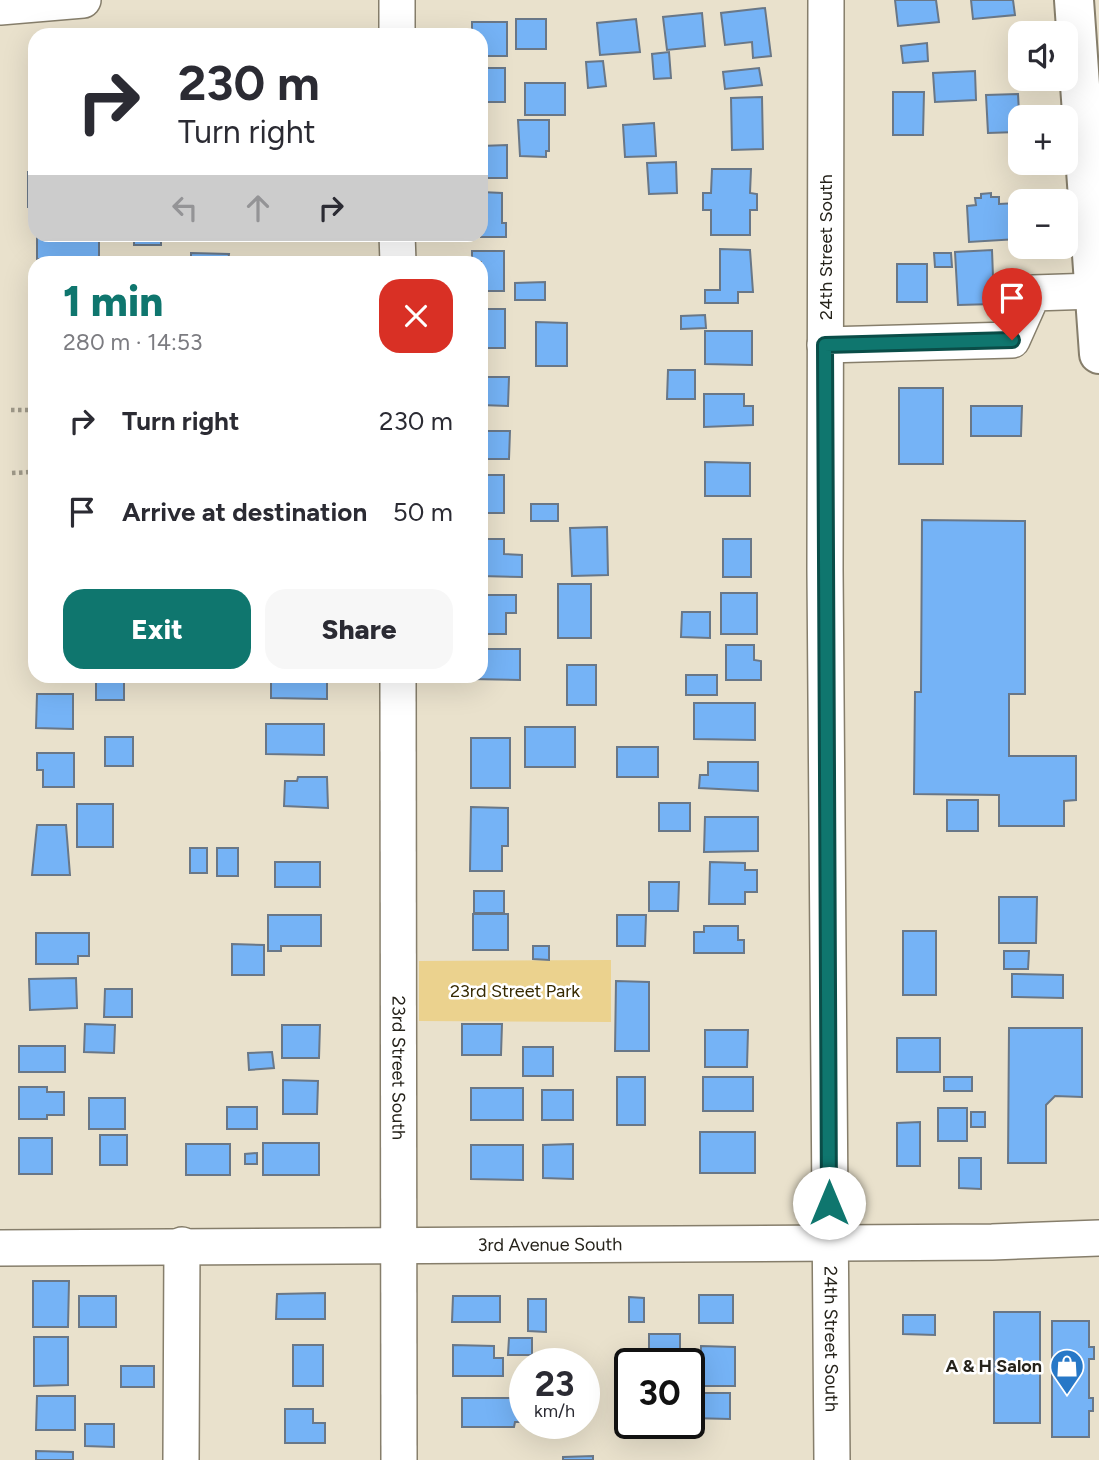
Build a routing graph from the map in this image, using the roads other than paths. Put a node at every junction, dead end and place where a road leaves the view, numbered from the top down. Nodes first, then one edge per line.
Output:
1 (83, 0) edge
2 (397, 0) edge
3 (826, 0) edge
4 (1074, 0) edge
5 (0, 7) edge
6 (397, 28) edge
7 (1095, 291) junction
8 (825, 345) junction
9 (1099, 354) edge
10 (398, 683) edge
11 (1099, 1238) edge
12 (829, 1242) junction
13 (398, 1243) junction
14 (182, 1245) junction
15 (0, 1248) edge
16 (181, 1460) edge
17 (399, 1460) edge
18 (832, 1460) edge

1 - 5 street
2 - 6 street
3 - 8 street, 24th Street South
4 - 7 main road
7 - 8 street
7 - 9 main road
8 - 12 street, 24th Street South
10 - 13 street, 23rd Street South
11 - 12 street, 3rd Avenue South
12 - 13 street, 3rd Avenue South
12 - 18 street, 24th Street South
13 - 14 street, 3rd Avenue South
13 - 17 street, 23rd Street South
14 - 15 street, 3rd Avenue South
14 - 16 street

